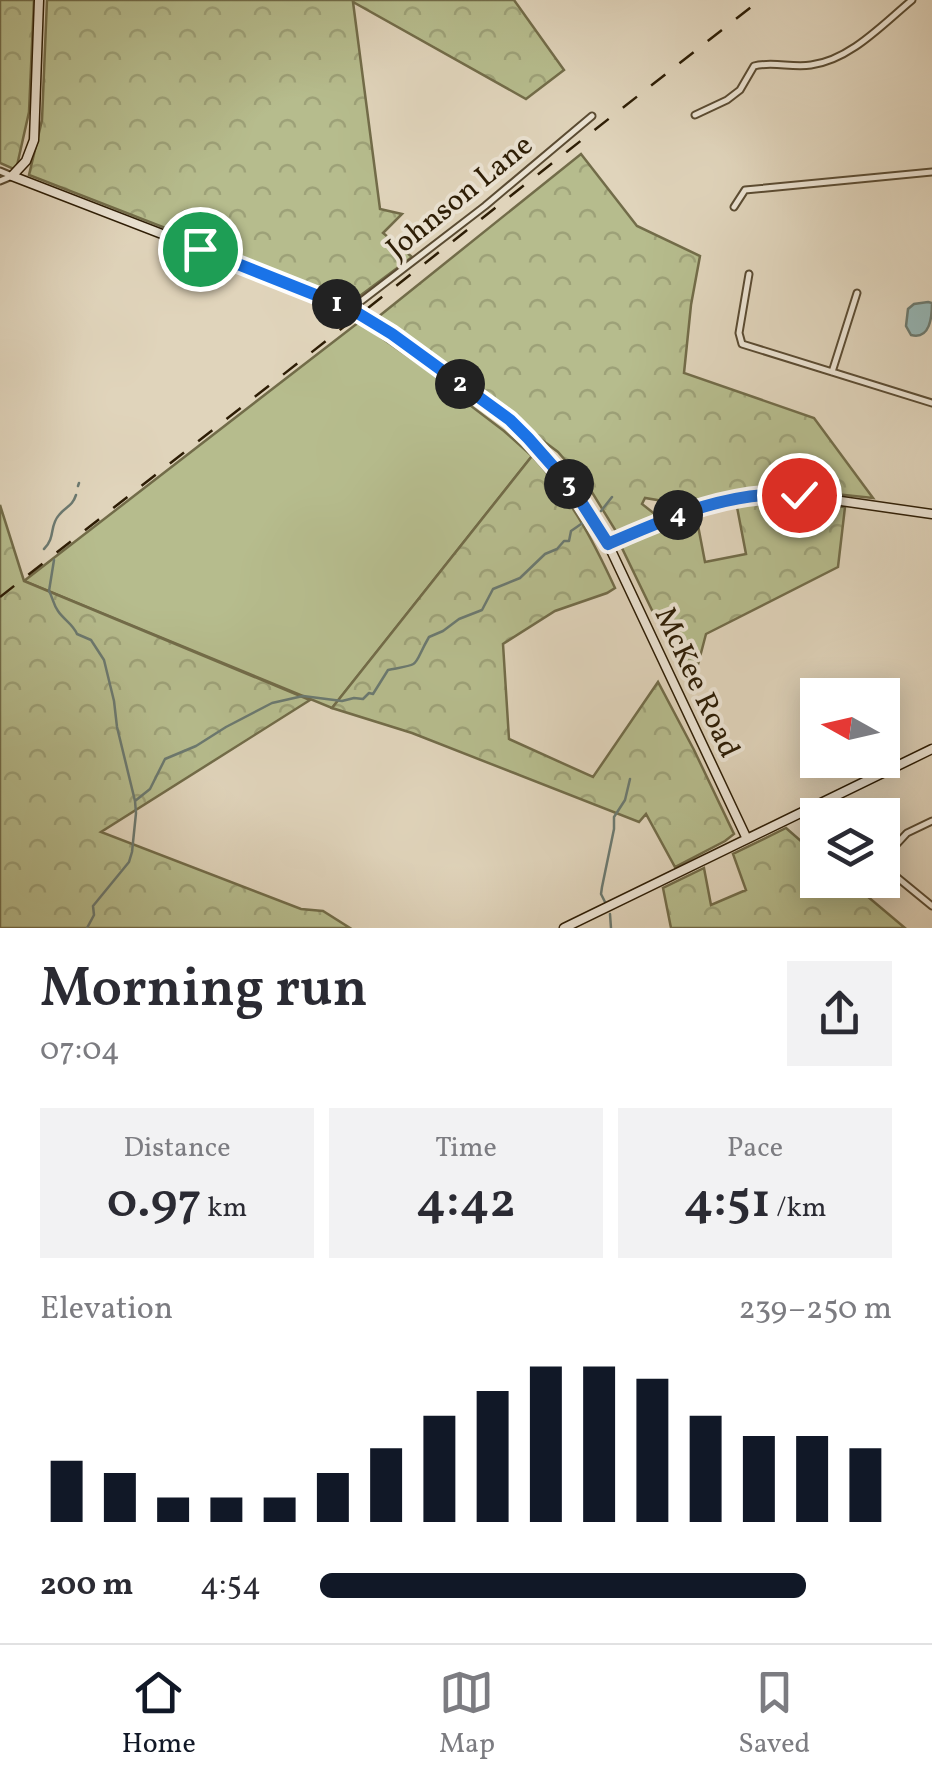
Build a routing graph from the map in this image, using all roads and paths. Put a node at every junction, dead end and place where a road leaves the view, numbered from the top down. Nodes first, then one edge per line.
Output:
1 (39, 0) edge
2 (912, 0) edge
3 (695, 115) dead end
4 (592, 116) dead end
5 (0, 171) edge
6 (932, 172) edge
7 (12, 176) junction
8 (0, 181) edge
9 (734, 207) dead end
10 (749, 274) dead end
11 (857, 293) dead end
12 (351, 309) junction
13 (832, 372) junction
14 (932, 403) edge
15 (932, 514) edge
16 (608, 544) junction
17 (932, 749) edge
18 (831, 798) edge
19 (800, 813) edge
20 (932, 821) edge
21 (747, 839) junction
22 (900, 841) edge
23 (900, 878) edge
24 (932, 906) edge
25 (564, 928) edge

1 - 7 street
2 - 3 street
4 - 12 street, Johnson Lane
5 - 7 street
6 - 9 street
7 - 8 street
7 - 12 street, McKee Road
10 - 13 street
11 - 13 street
12 - 16 street, McKee Road
13 - 14 street
15 - 16 street
16 - 21 street, McKee Road
17 - 18 street
19 - 21 street
20 - 22 street
21 - 25 street
23 - 24 street

